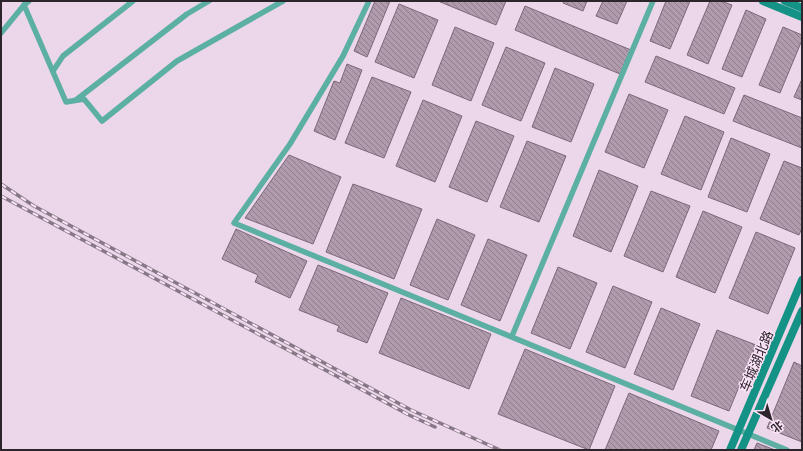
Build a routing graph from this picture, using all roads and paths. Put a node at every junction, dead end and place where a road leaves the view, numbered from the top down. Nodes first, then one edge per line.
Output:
1 (133, 1) edge
2 (208, 1) edge
3 (283, 1) edge
4 (369, 1) edge
5 (653, 1) edge
6 (763, 1) edge
7 (785, 1) edge
8 (27, 3) edge
9 (802, 8) edge
10 (802, 17) edge
11 (1, 33) edge
12 (53, 71) junction
13 (76, 100) junction
14 (802, 280) edge
15 (802, 311) edge
16 (512, 336) junction
17 (740, 430) junction
18 (749, 434) junction
19 (730, 450) edge
20 (741, 450) edge
21 (787, 450) edge

1 - 12 street
2 - 13 street
3 - 13 street
4 - 16 street
5 - 16 street
6 - 10 main road
7 - 9 main road
8 - 11 street
8 - 12 street
12 - 13 street
14 - 17 main road, 车城湖北路
15 - 18 main road, 车城湖北路
16 - 17 street
17 - 18 street
17 - 19 main road, 车城湖北路
18 - 20 main road, 车城湖北路
18 - 21 street

